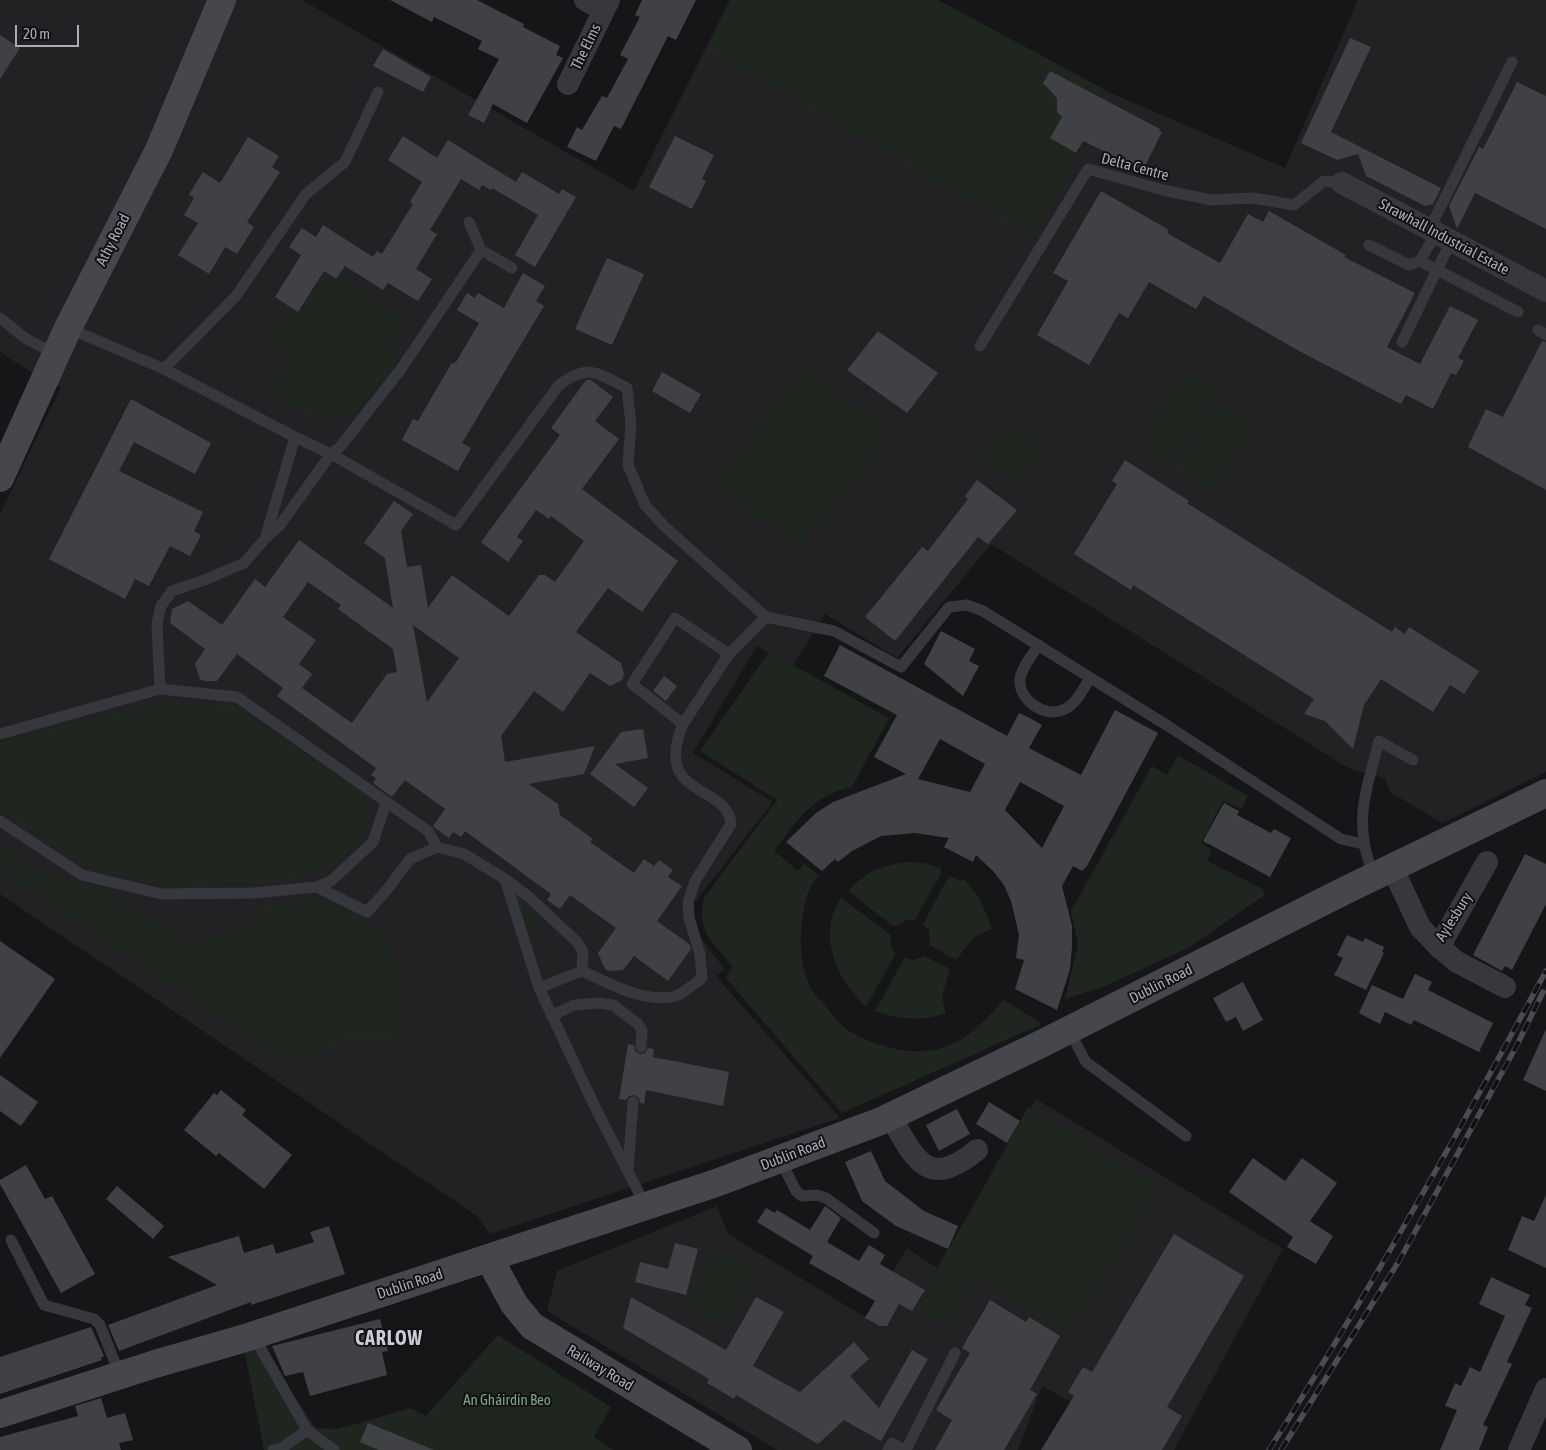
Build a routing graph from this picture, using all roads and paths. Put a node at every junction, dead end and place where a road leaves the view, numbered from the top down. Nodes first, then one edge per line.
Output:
1 (222, 0) edge
2 (599, 3) edge
3 (1512, 62) dead end
4 (568, 84) dead end
5 (378, 92) dead end
6 (1342, 183) joint
7 (469, 222) dead end
8 (1439, 234) junction
9 (1369, 245) dead end
10 (480, 250) junction
11 (1420, 261) junction
12 (512, 268) dead end
13 (1437, 270) junction
14 (1546, 290) edge
15 (1518, 312) dead end
16 (0, 318) edge
17 (68, 328) junction
18 (1402, 342) dead end
19 (980, 346) dead end
20 (57, 355) junction
21 (164, 369) junction
22 (295, 437) junction
23 (331, 454) junction
24 (0, 478) edge
25 (265, 538) junction
26 (766, 617) junction
27 (1039, 645) junction
28 (729, 654) junction
29 (1090, 678) junction
30 (160, 690) junction
31 (683, 724) junction
32 (0, 734) edge
33 (1413, 760) dead end
34 (1546, 793) edge
35 (386, 803) junction
36 (0, 821) edge
37 (1363, 844) junction
38 (437, 847) junction
39 (1487, 862) dead end
40 (1383, 872) junction
41 (505, 879) junction
42 (316, 887) junction
43 (1439, 947) junction
44 (582, 971) junction
45 (539, 988) junction
46 (1505, 988) dead end
47 (551, 1016) junction
48 (1069, 1030) junction
49 (641, 1047) dead end
50 (633, 1102) dead end
51 (891, 1117) junction
52 (1186, 1136) dead end
53 (977, 1150) dead end
54 (780, 1159) junction
55 (628, 1172) junction
56 (646, 1207) junction
57 (874, 1233) dead end
58 (12, 1240) dead end
59 (489, 1258) junction
60 (253, 1335) junction
61 (955, 1353) dead end
62 (120, 1375) junction
63 (1546, 1388) edge
64 (0, 1414) edge
65 (307, 1430) junction
66 (273, 1450) edge
67 (334, 1450) edge
68 (738, 1450) edge
69 (888, 1450) edge
70 (905, 1450) edge
71 (1519, 1450) edge

1 - 17 main road, Athy Road
2 - 4 street, The Elms
3 - 8 lane
5 - 21 lane
6 - 8 street, Strawhall Industrial Estate
6 - 19 lane, Delta Centre
7 - 10 lane
8 - 11 lane
8 - 13 lane
8 - 14 street, Strawhall Industrial Estate
9 - 11 lane
10 - 12 lane
10 - 23 lane
11 - 13 lane
13 - 15 lane
13 - 18 lane
16 - 20 lane
17 - 20 main road, Athy Road
17 - 21 lane
20 - 24 main road, Athy Road
21 - 22 lane
22 - 23 lane
22 - 25 lane
23 - 25 lane
23 - 26 lane
25 - 30 lane
26 - 27 lane
26 - 28 lane
27 - 29 lane
27 - 29 lane
28 - 31 lane
28 - 31 lane
29 - 37 lane
30 - 32 lane
30 - 35 lane
31 - 44 lane
33 - 37 lane
34 - 40 main road, Dublin Road
35 - 38 lane
35 - 42 lane
36 - 42 lane
37 - 40 lane
38 - 41 lane
38 - 42 lane
39 - 43 street, Aylesbury
40 - 43 street, Aylesbury
40 - 48 main road, Dublin Road
41 - 44 lane
41 - 45 lane
43 - 46 street
44 - 45 lane
45 - 47 lane
47 - 49 lane
47 - 55 lane
48 - 51 main road, Dublin Road
48 - 52 lane
50 - 55 lane
51 - 53 street
51 - 54 main road, Dublin Road
54 - 56 main road, Dublin Road
54 - 57 lane
55 - 56 lane
56 - 59 main road, Dublin Road
58 - 62 lane
59 - 60 main road, Dublin Road
59 - 68 main road, Railway Road
60 - 62 main road, Dublin Road
60 - 65 lane
61 - 70 lane
62 - 64 main road, Dublin Road
63 - 71 street
65 - 66 lane
65 - 67 lane
69 - 70 lane

